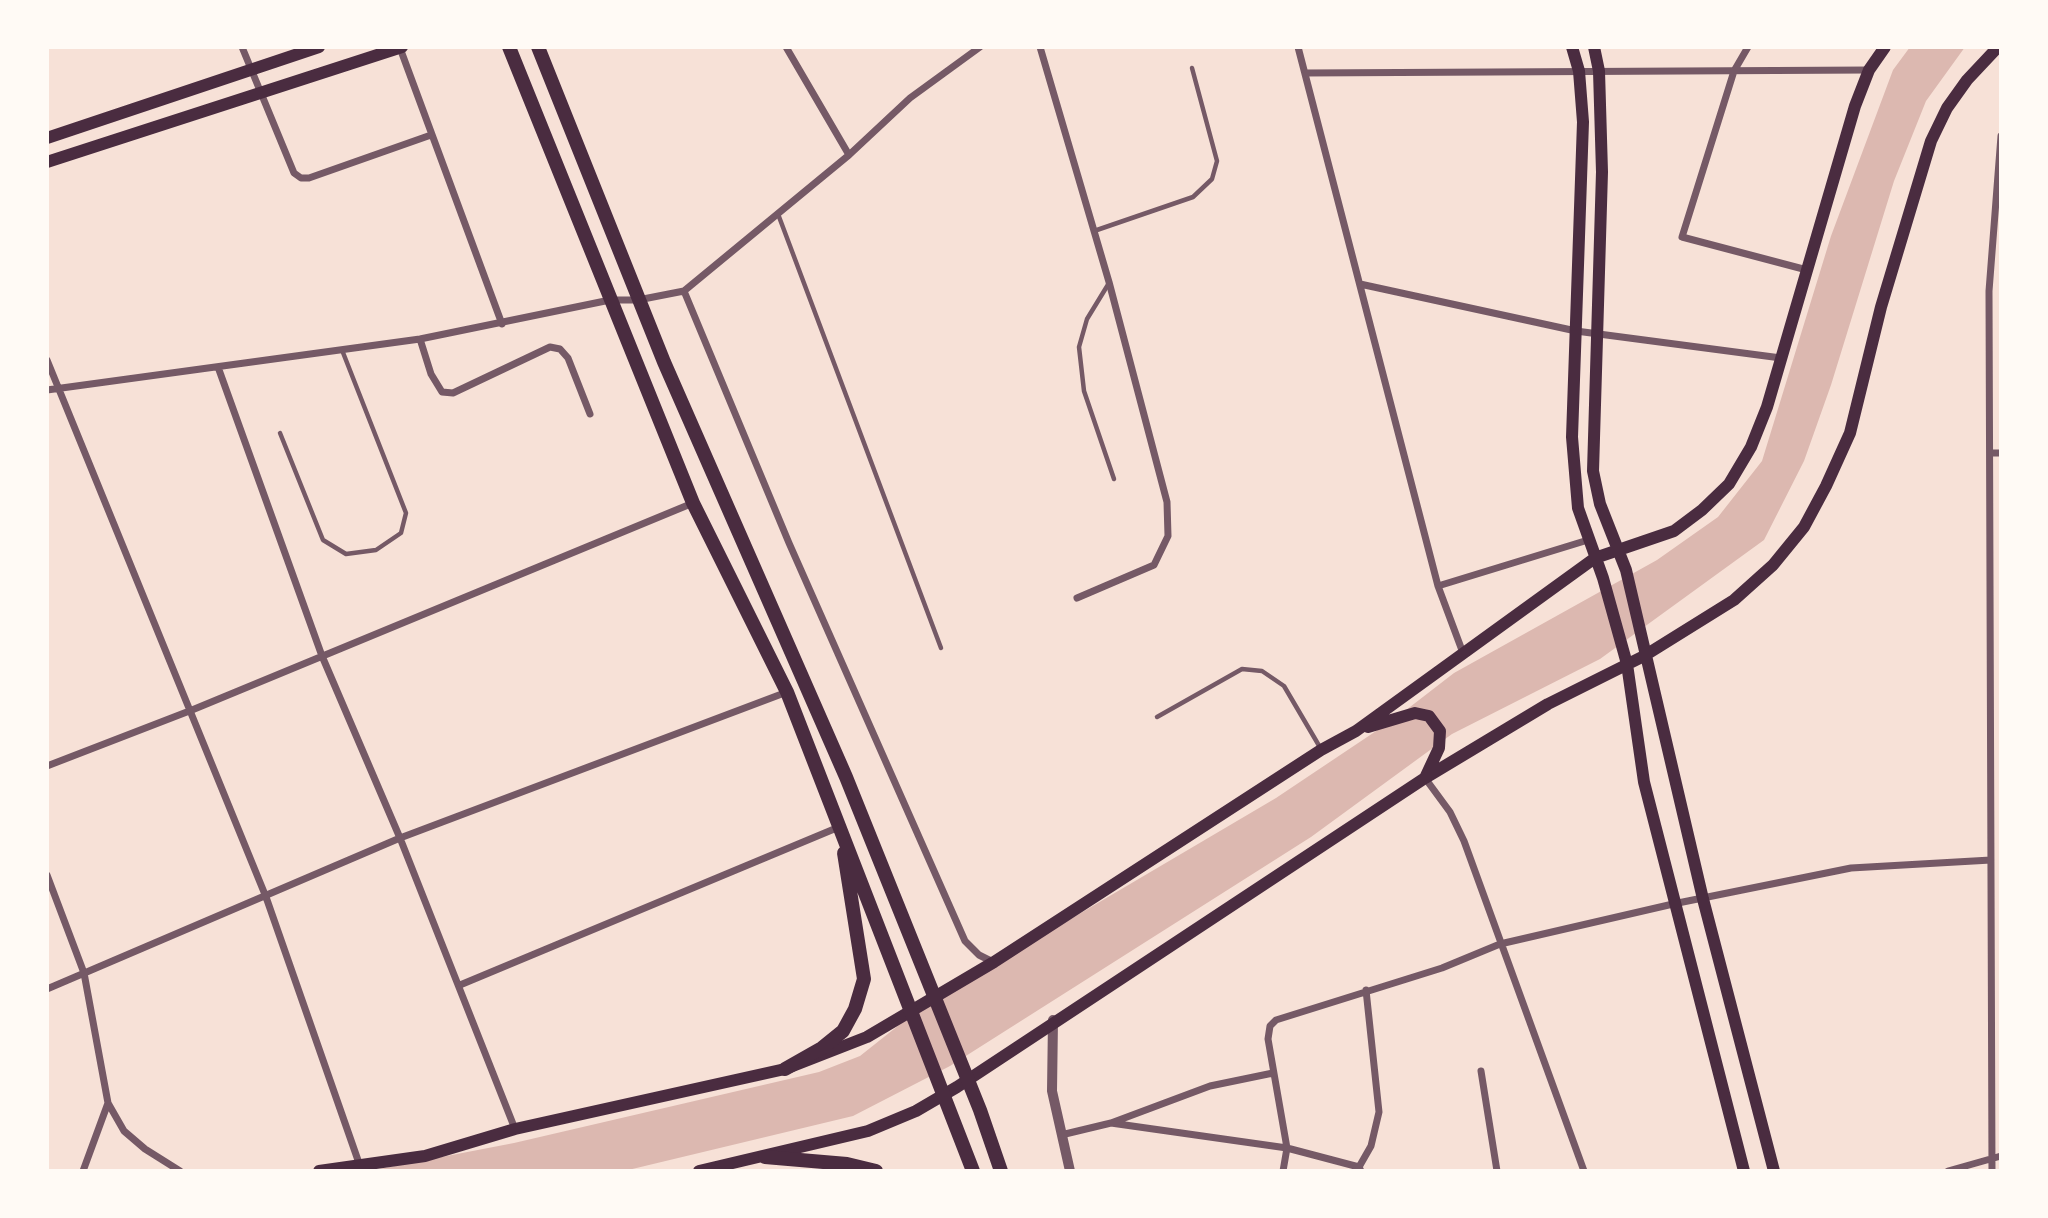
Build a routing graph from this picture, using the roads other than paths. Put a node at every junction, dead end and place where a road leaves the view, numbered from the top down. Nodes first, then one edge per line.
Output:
1 (242, 47) edge
2 (319, 47) edge
3 (509, 47) edge
4 (538, 47) edge
5 (786, 47) edge
6 (980, 47) edge
7 (1040, 47) edge
8 (1298, 47) edge
9 (1572, 47) edge
10 (1594, 47) edge
11 (1748, 47) edge
12 (1885, 47) edge
13 (1998, 47) edge
14 (401, 48) edge
15 (1192, 68) dead end
16 (251, 69) junction
17 (1579, 71) junction
18 (1599, 71) junction
19 (1734, 71) junction
20 (1869, 71) junction
21 (1305, 73) junction
22 (259, 94) junction
23 (431, 135) junction
24 (2001, 136) edge
25 (47, 138) edge
26 (849, 155) junction
27 (47, 162) edge
28 (778, 214) junction
29 (1997, 216) edge
30 (1094, 232) junction
31 (1807, 270) junction
32 (1109, 282) junction
33 (1360, 284) junction
34 (684, 291) junction
35 (610, 300) junction
36 (638, 300) junction
37 (502, 324) junction
38 (1576, 331) junction
39 (1595, 334) junction
40 (420, 339) junction
41 (342, 349) junction
42 (1782, 358) junction
43 (47, 360) edge
44 (218, 367) junction
45 (59, 388) junction
46 (47, 390) edge
47 (590, 414) dead end
48 (280, 433) dead end
49 (1990, 453) junction
50 (2001, 453) edge
51 (1114, 479) dead end
52 (693, 503) junction
53 (1588, 540) junction
54 (1618, 549) junction
55 (1595, 558) junction
56 (1438, 586) junction
57 (1077, 598) dead end
58 (941, 648) dead end
59 (1643, 651) junction
60 (1462, 653) junction
61 (322, 656) junction
62 (1625, 659) junction
63 (787, 692) junction
64 (192, 710) junction
65 (1157, 717) dead end
66 (1356, 730) junction
67 (1321, 750) junction
68 (47, 766) edge
69 (1425, 778) junction
70 (2001, 780) edge
71 (1991, 781) junction
72 (840, 829) junction
73 (400, 838) junction
74 (1991, 860) junction
75 (47, 875) edge
76 (266, 897) junction
77 (1703, 899) junction
78 (1674, 904) junction
79 (1500, 944) junction
80 (994, 962) junction
81 (84, 973) junction
82 (460, 985) junction
83 (47, 989) edge
84 (1366, 990) junction
85 (1053, 1020) junction
86 (785, 1069) junction
87 (1481, 1071) dead end
88 (1273, 1073) junction
89 (108, 1103) junction
90 (1111, 1123) junction
91 (515, 1129) junction
92 (1061, 1135) junction
93 (1287, 1148) junction
94 (765, 1157) junction
95 (1996, 1157) edge
96 (361, 1168) edge
97 (1360, 1169) edge
98 (83, 1171) edge
99 (180, 1171) edge
100 (319, 1171) edge
101 (699, 1171) edge
102 (876, 1171) edge
103 (973, 1171) edge
104 (1001, 1171) edge
105 (1070, 1171) edge
106 (1283, 1171) edge
107 (1497, 1171) edge
108 (1584, 1171) edge
109 (1744, 1171) edge
110 (1774, 1171) edge
111 (1948, 1171) edge
112 (1992, 1171) edge

1 - 16 street
2 - 16 main road
3 - 35 main road
4 - 36 main road
5 - 26 street
6 - 26 street
7 - 30 street
8 - 21 street
9 - 17 main road
10 - 18 main road
11 - 19 street
12 - 20 main road
13 - 59 main road
14 - 22 main road
14 - 23 street
15 - 30 lane
16 - 22 street
16 - 25 main road
17 - 18 street
17 - 21 street
17 - 38 main road
18 - 19 street
18 - 39 main road
19 - 20 street
19 - 31 street
20 - 31 main road
21 - 33 street
22 - 23 street
22 - 27 main road
23 - 37 street
24 - 29 street
26 - 28 street
28 - 34 street
28 - 58 lane
29 - 49 street
30 - 32 street
31 - 42 main road
32 - 51 lane
32 - 57 street
33 - 38 street
33 - 56 street
34 - 36 street
34 - 80 street
35 - 36 street
35 - 37 street
35 - 52 main road
36 - 104 main road
37 - 40 street
38 - 39 street
38 - 53 main road
39 - 42 street
39 - 54 main road
40 - 41 street
40 - 47 street
41 - 44 street
41 - 48 lane
42 - 54 main road
43 - 45 street
44 - 45 street
44 - 61 street
45 - 46 street
45 - 64 street
49 - 50 street
49 - 71 street
52 - 61 street
52 - 63 main road
53 - 55 main road
53 - 56 street
54 - 55 main road
54 - 59 main road
55 - 60 main road
55 - 62 main road
56 - 60 street
59 - 62 main road
59 - 77 main road
60 - 66 main road
61 - 64 street
61 - 73 street
62 - 69 main road
62 - 78 main road
63 - 72 main road
63 - 73 street
64 - 68 street
64 - 76 street
65 - 67 lane
66 - 67 main road
66 - 69 main road
67 - 80 main road
69 - 79 street
69 - 85 main road
70 - 71 street
71 - 74 street
72 - 82 street
72 - 86 main road
72 - 103 main road
73 - 76 street
73 - 82 street
74 - 77 street
74 - 95 street
75 - 81 street
76 - 81 street
76 - 96 street
77 - 78 street
77 - 110 main road
78 - 79 street
78 - 109 main road
79 - 84 street
79 - 108 street
80 - 86 main road
81 - 83 street
81 - 89 street
82 - 91 street
84 - 88 street
84 - 97 street
85 - 92 street
85 - 94 main road
86 - 91 main road
87 - 107 street
88 - 90 street
88 - 93 street
89 - 98 street
89 - 99 street
90 - 92 street
90 - 93 street
91 - 96 main road
92 - 105 street
93 - 97 street
93 - 106 street
94 - 101 main road
94 - 102 main road
95 - 111 street
95 - 112 street
96 - 100 main road

